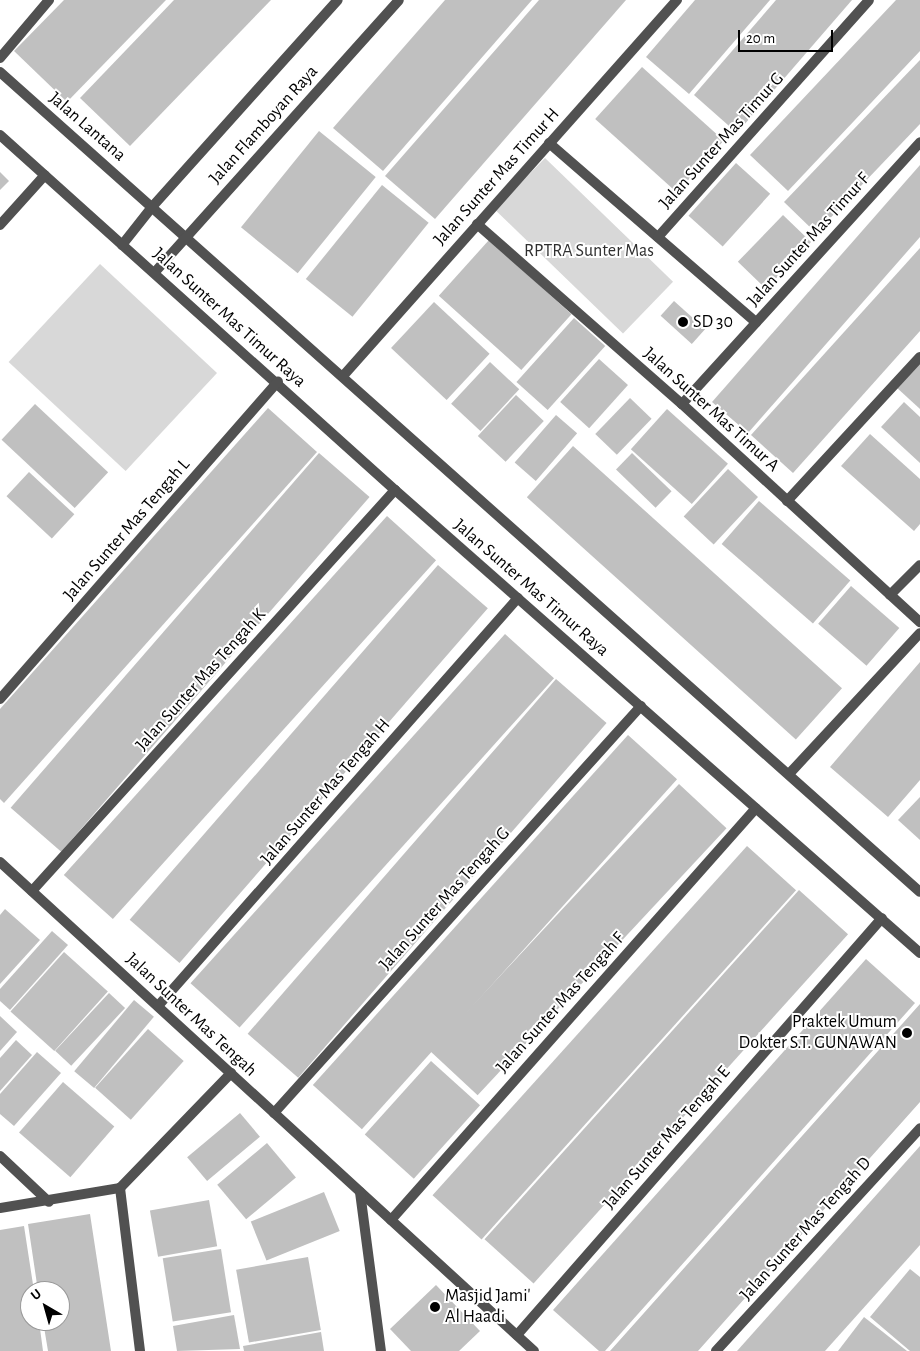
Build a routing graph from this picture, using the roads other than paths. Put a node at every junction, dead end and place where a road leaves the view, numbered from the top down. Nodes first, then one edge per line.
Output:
1 (49, 0) edge
2 (338, 0) edge
3 (399, 0) edge
4 (676, 0) edge
5 (869, 0) edge
6 (0, 58) edge
7 (0, 72) edge
8 (0, 135) edge
9 (920, 142) edge
10 (549, 143) junction
11 (45, 175) junction
12 (152, 207) junction
13 (0, 224) edge
14 (478, 224) junction
15 (186, 236) junction
16 (658, 237) junction
17 (122, 245) junction
18 (154, 272) junction
19 (756, 322) junction
20 (920, 357) edge
21 (343, 376) junction
22 (278, 382) junction
23 (682, 404) junction
24 (395, 490) junction
25 (787, 501) junction
26 (920, 565) edge
27 (890, 595) junction
28 (518, 598) junction
29 (920, 622) edge
30 (920, 633) edge
31 (0, 699) edge
32 (641, 706) junction
33 (789, 774) junction
34 (756, 808) junction
35 (0, 862) edge
36 (32, 891) junction
37 (920, 892) edge
38 (882, 918) junction
39 (920, 953) edge
40 (158, 1006) junction
41 (231, 1074) junction
42 (274, 1113) junction
43 (920, 1128) edge
44 (0, 1156) edge
45 (120, 1188) junction
46 (360, 1192) junction
47 (49, 1202) junction
48 (0, 1208) edge
49 (391, 1220) junction
50 (517, 1335) junction
51 (140, 1351) edge
52 (381, 1351) edge
53 (534, 1351) edge
54 (716, 1351) edge

1 - 6 street
2 - 12 street, Jalan Flamboyan Raya
3 - 15 street, Jalan Flamboyan Raya
4 - 10 street, Jalan Sunter Mas Timur H
5 - 16 street, Jalan Sunter Mas Timur G
7 - 12 street, Jalan Lantana
8 - 11 street, Jalan Sunter Mas Timur Raya
9 - 19 street, Jalan Sunter Mas Timur F
10 - 14 street, Jalan Sunter Mas Timur H
10 - 16 street, Jalan Sunter Mas Timur G
11 - 13 street
11 - 17 street, Jalan Sunter Mas Timur Raya
12 - 15 street, Jalan Sunter Mas Timur Raya
12 - 17 street, Jalan Flamboyan Raya
14 - 21 street, Jalan Sunter Mas Timur H
14 - 23 street, Jalan Sunter Mas Timur A
15 - 18 street, Jalan Flamboyan Raya
15 - 21 street, Jalan Sunter Mas Timur Raya
16 - 19 street, Jalan Sunter Mas Timur G
17 - 18 street, Jalan Sunter Mas Timur Raya
18 - 22 street, Jalan Sunter Mas Timur Raya
19 - 23 street, Jalan Sunter Mas Timur F
20 - 25 street
21 - 33 street, Jalan Sunter Mas Timur Raya
22 - 24 street, Jalan Sunter Mas Timur Raya
22 - 31 street, Jalan Sunter Mas Tengah L
23 - 25 street, Jalan Sunter Mas Timur A
24 - 28 street, Jalan Sunter Mas Timur Raya
24 - 36 street, Jalan Sunter Mas Tengah K
25 - 27 street, Jalan Sunter Mas Timur A
26 - 27 street
27 - 29 street, Jalan Sunter Mas Timur A
28 - 32 street, Jalan Sunter Mas Timur Raya
28 - 40 street, Jalan Sunter Mas Tengah H
30 - 33 street
32 - 34 street, Jalan Sunter Mas Timur Raya
32 - 42 street, Jalan Sunter Mas Tengah G
33 - 37 street, Jalan Sunter Mas Timur Raya
34 - 38 street, Jalan Sunter Mas Timur Raya
34 - 49 street, Jalan Sunter Mas Tengah F
35 - 36 street, Jalan Sunter Mas Tengah
36 - 40 street, Jalan Sunter Mas Tengah
38 - 39 street, Jalan Sunter Mas Timur Raya
38 - 50 street, Jalan Sunter Mas Tengah E
40 - 41 street, Jalan Sunter Mas Tengah
41 - 42 street, Jalan Sunter Mas Tengah
41 - 45 street
42 - 46 street, Jalan Sunter Mas Tengah
43 - 54 street, Jalan Sunter Mas Tengah D
44 - 47 street
45 - 47 street
45 - 51 street
46 - 49 street, Jalan Sunter Mas Tengah
46 - 52 street
47 - 48 street
49 - 50 street, Jalan Sunter Mas Tengah
50 - 53 street, Jalan Sunter Mas Tengah

